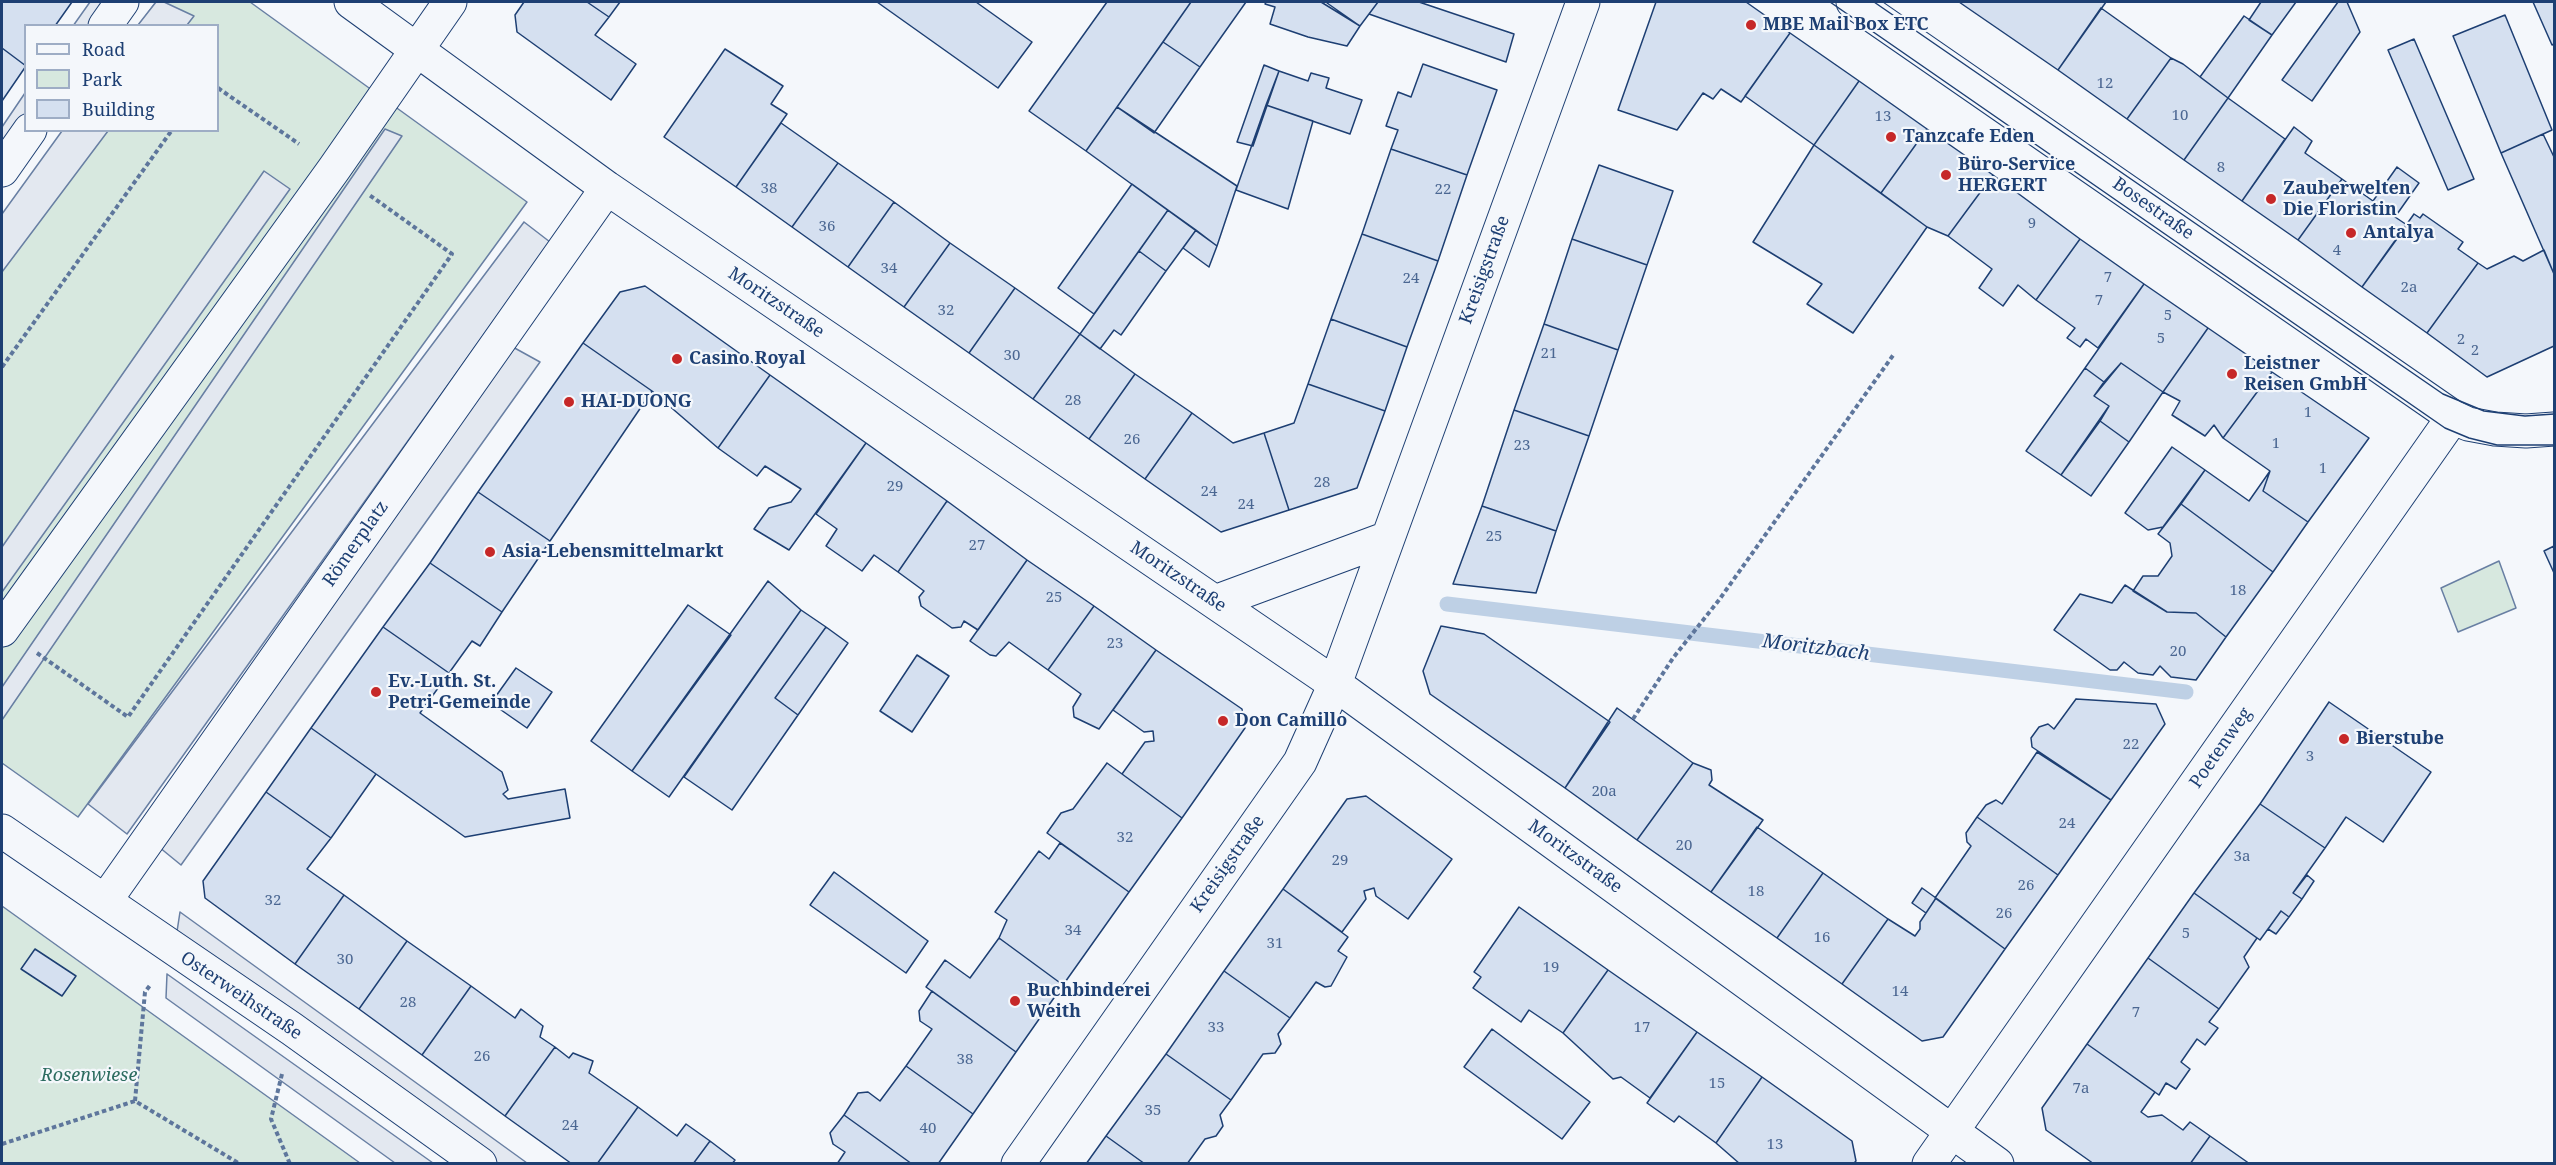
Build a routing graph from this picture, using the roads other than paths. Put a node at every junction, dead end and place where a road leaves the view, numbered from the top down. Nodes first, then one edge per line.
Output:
1 (122, 2) edge
2 (351, 2) edge
3 (450, 2) edge
4 (1583, 2) edge
5 (1853, 2) edge
6 (106, 24) edge
7 (417, 49) junction
8 (29, 132) edge
9 (2, 170) edge
10 (607, 188) junction
11 (2453, 417) junction
12 (2554, 429) edge
13 (1388, 538) junction
14 (1215, 602) junction
15 (2, 629) edge
16 (1335, 684) junction
17 (2, 831) edge
18 (105, 901) junction
19 (1952, 1131) junction
20 (480, 1164) edge
21 (1018, 1164) edge
22 (1929, 1164) edge
23 (1997, 1164) edge

1 - 6 street
2 - 7 street, Moritzstraße
3 - 7 street
4 - 13 street, Kreisigstraße
5 - 11 street, Bosestraße
7 - 10 street, Moritzstraße
7 - 15 street
8 - 9 street
10 - 14 street, Moritzstraße
10 - 18 street, Römerplatz
11 - 12 street
11 - 19 street, Poetenweg
13 - 14 street
13 - 16 street, Kreisigstraße
14 - 16 street, Moritzstraße
16 - 19 street, Moritzstraße
16 - 21 street, Kreisigstraße
17 - 18 street, Osterweihstraße
18 - 20 street, Osterweihstraße
19 - 22 street, Poetenweg
19 - 23 street, Moritzstraße

